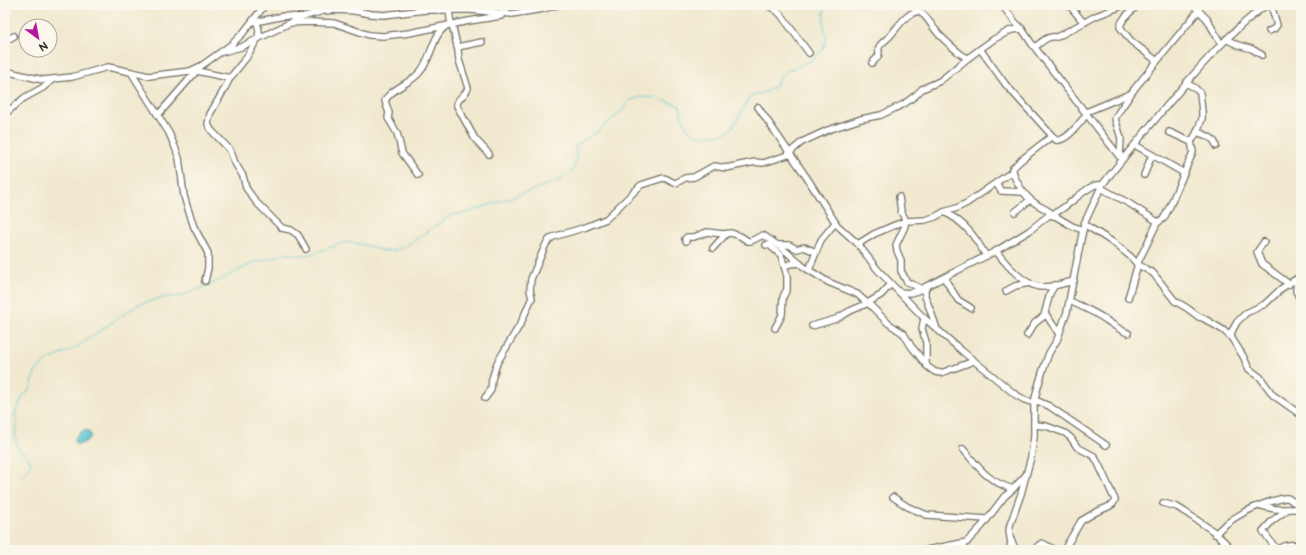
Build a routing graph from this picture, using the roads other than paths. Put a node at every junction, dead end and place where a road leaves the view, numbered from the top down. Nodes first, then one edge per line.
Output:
1 (265, 5) edge
2 (480, 5) edge
3 (556, 5) edge
4 (767, 5) edge
5 (1002, 5) edge
6 (1069, 5) edge
7 (1124, 5) edge
8 (1193, 5) edge
9 (1266, 5) edge
10 (1270, 5) edge
11 (1136, 6) edge
12 (448, 7) edge
13 (1199, 10) junction
14 (489, 12) junction
15 (512, 14) junction
16 (302, 17) junction
17 (255, 21) junction
18 (290, 23) junction
19 (1084, 23) junction
20 (450, 25) junction
21 (1022, 29) junction
22 (1269, 30) dead end
23 (14, 36) dead end
24 (258, 38) junction
25 (1226, 39) junction
26 (5, 42) edge
27 (482, 42) dead end
28 (1221, 44) junction
29 (458, 47) junction
30 (1035, 47) junction
31 (980, 49) junction
32 (222, 52) junction
33 (809, 53) dead end
34 (1262, 55) dead end
35 (968, 58) junction
36 (1157, 60) junction
37 (872, 63) dead end
38 (199, 69) junction
39 (5, 71) edge
40 (131, 72) junction
41 (230, 78) junction
42 (52, 80) junction
43 (1186, 83) junction
44 (1130, 94) junction
45 (758, 107) dead end
46 (1086, 113) junction
47 (5, 114) edge
48 (158, 115) junction
49 (1169, 132) dead end
50 (1197, 132) junction
51 (1052, 136) junction
52 (1192, 140) junction
53 (1135, 145) junction
54 (1216, 146) dead end
55 (489, 154) dead end
56 (789, 154) junction
57 (1152, 155) junction
58 (1120, 159) junction
59 (1013, 171) junction
60 (1184, 173) junction
61 (1144, 174) dead end
62 (418, 175) dead end
63 (996, 183) junction
64 (1102, 187) junction
65 (1023, 192) junction
66 (899, 197) dead end
67 (1030, 200) junction
68 (944, 212) junction
69 (1015, 212) dead end
70 (1053, 215) junction
71 (906, 222) junction
72 (1158, 222) junction
73 (835, 223) junction
74 (1084, 224) junction
75 (1083, 230) junction
76 (726, 234) junction
77 (686, 241) dead end
78 (1264, 242) dead end
79 (858, 244) junction
80 (766, 245) dead end
81 (776, 245) junction
82 (713, 248) dead end
83 (306, 249) dead end
84 (996, 251) junction
85 (816, 252) junction
86 (986, 256) junction
87 (799, 263) junction
88 (1137, 264) junction
89 (784, 266) junction
90 (809, 270) junction
91 (946, 276) junction
92 (1299, 277) edge
93 (205, 281) dead end
94 (1074, 281) junction
95 (1029, 283) junction
96 (891, 284) junction
97 (1289, 284) junction
98 (1055, 285) junction
99 (925, 287) junction
100 (1006, 291) dead end
101 (900, 292) junction
102 (1128, 298) dead end
103 (1070, 301) junction
104 (1301, 301) edge
105 (868, 303) junction
106 (971, 308) dead end
107 (1045, 313) junction
108 (924, 318) junction
109 (812, 326) dead end
110 (775, 328) dead end
111 (937, 328) junction
112 (1059, 334) junction
113 (1128, 334) dead end
114 (1027, 335) dead end
115 (1231, 337) junction
116 (974, 361) junction
117 (926, 365) junction
118 (485, 398) dead end
119 (1035, 402) junction
120 (1301, 415) edge
121 (1034, 425) junction
122 (1106, 445) dead end
123 (963, 449) dead end
124 (1026, 475) junction
125 (1013, 489) junction
126 (893, 497) dead end
127 (1301, 499) edge
128 (1163, 503) dead end
129 (1260, 505) junction
130 (1288, 509) junction
131 (987, 519) junction
132 (1215, 534) junction
133 (1011, 540) junction
134 (967, 542) junction
135 (1301, 546) edge
136 (927, 550) edge
137 (959, 550) edge
138 (1009, 550) edge
139 (1016, 550) edge
140 (1034, 550) edge
141 (1055, 550) edge
142 (1064, 550) edge
143 (1232, 550) edge
144 (1277, 550) edge

1 - 17 street
2 - 14 street
3 - 15 street
4 - 33 street
5 - 21 street
6 - 19 street
7 - 19 street
8 - 13 street
9 - 25 street
10 - 22 street
11 - 36 street
12 - 14 street
12 - 16 street
12 - 20 street
13 - 28 street
13 - 36 street
14 - 15 street
15 - 20 street
16 - 17 street
16 - 18 street
17 - 24 street
17 - 32 street
18 - 20 street
18 - 24 street
19 - 30 street
20 - 29 street
20 - 62 street
21 - 30 street
21 - 31 street
23 - 26 street
24 - 32 street
24 - 41 street
25 - 28 street
25 - 34 street
27 - 29 street
28 - 43 street
29 - 55 street
30 - 46 street
31 - 35 street
31 - 51 street
32 - 38 street
35 - 37 street
35 - 56 street
36 - 44 street
38 - 40 street
38 - 41 street
38 - 48 street
39 - 42 street
40 - 42 street
40 - 48 street
41 - 83 street
42 - 47 street
43 - 50 street
43 - 53 street
44 - 46 street
44 - 58 street
45 - 56 street
46 - 51 street
46 - 58 street
48 - 93 street
49 - 52 street
50 - 52 street
50 - 54 street
51 - 59 street
52 - 60 street
53 - 57 street
53 - 58 street
56 - 73 street
56 - 118 street
57 - 60 street
57 - 61 street
58 - 64 street
59 - 63 street
59 - 65 street
60 - 72 street
63 - 65 street
63 - 68 street
64 - 70 street
64 - 72 street
64 - 74 street
65 - 67 street
66 - 71 street
67 - 69 street
67 - 70 street
68 - 71 street
68 - 86 street
70 - 75 street
70 - 84 street
71 - 79 street
71 - 99 street
72 - 88 street
73 - 79 street
73 - 85 street
74 - 75 street
74 - 88 street
75 - 94 street
76 - 77 street
76 - 81 street
76 - 82 street
78 - 97 street
79 - 96 street
80 - 89 street
81 - 85 street
81 - 87 street
84 - 86 street
84 - 95 street
85 - 90 street
86 - 91 street
87 - 89 street
87 - 90 street
88 - 102 street
88 - 115 street
89 - 110 street
90 - 105 street
91 - 99 street
91 - 106 street
92 - 97 street
92 - 104 street
94 - 98 street
94 - 103 street
95 - 98 street
95 - 100 street
96 - 101 street
96 - 105 street
97 - 115 street
98 - 107 street
99 - 101 street
99 - 111 street
101 - 108 street
103 - 112 street
103 - 113 street
105 - 109 street
105 - 117 street
107 - 112 street
107 - 114 street
108 - 111 street
108 - 117 street
111 - 116 street
112 - 119 street
115 - 120 street
116 - 117 street
116 - 119 street
119 - 121 street
119 - 122 street
121 - 124 street
121 - 142 street
123 - 125 street
124 - 125 street
124 - 133 street
125 - 131 street
126 - 131 street
127 - 129 street
127 - 130 street
128 - 132 street
129 - 130 street
129 - 132 street
130 - 144 street
131 - 134 street
132 - 143 street
133 - 138 street
133 - 139 street
134 - 136 street
134 - 137 street
135 - 144 street
140 - 141 street

